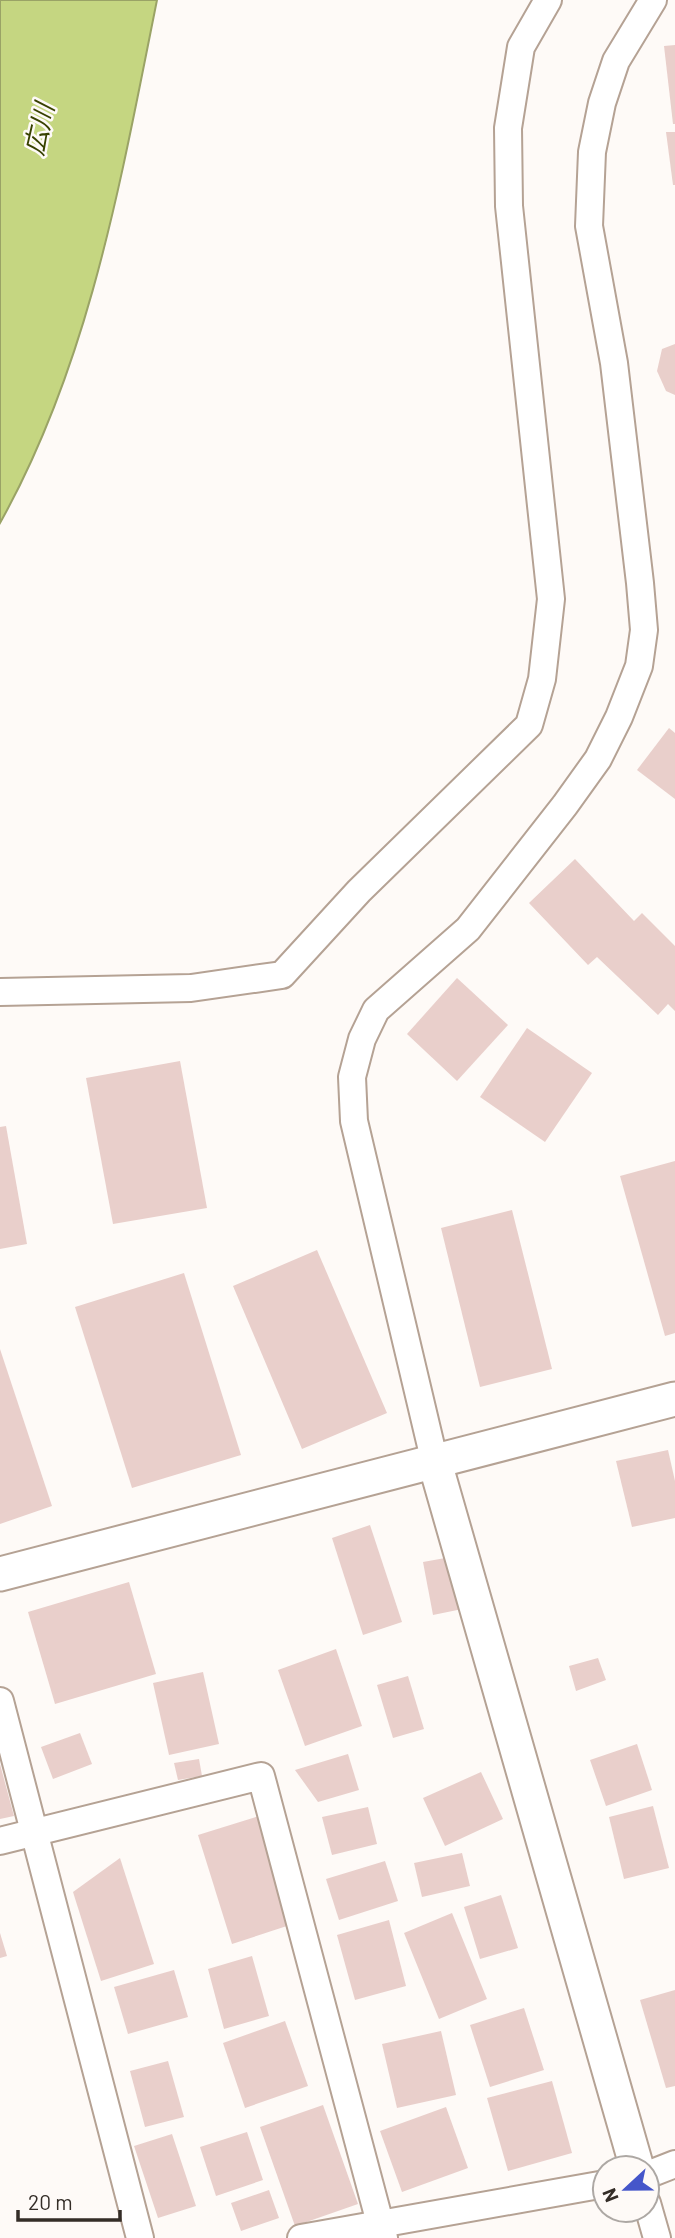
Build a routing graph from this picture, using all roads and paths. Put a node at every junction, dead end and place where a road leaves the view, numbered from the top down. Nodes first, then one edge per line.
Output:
1 (548, 0) edge
2 (653, 0) edge
3 (0, 992) edge
4 (675, 1399) edge
5 (435, 1463) junction
6 (0, 1574) edge
7 (0, 1701) edge
8 (34, 1831) junction
9 (0, 1840) edge
10 (633, 2154) edge
11 (591, 2187) edge
12 (382, 2231) edge
13 (141, 2238) edge
14 (300, 2238) edge

1 - 3 street
2 - 5 street
4 - 5 street
5 - 6 street
5 - 10 street
7 - 8 street
8 - 9 street
8 - 12 street
8 - 13 street
11 - 12 street
12 - 14 street

